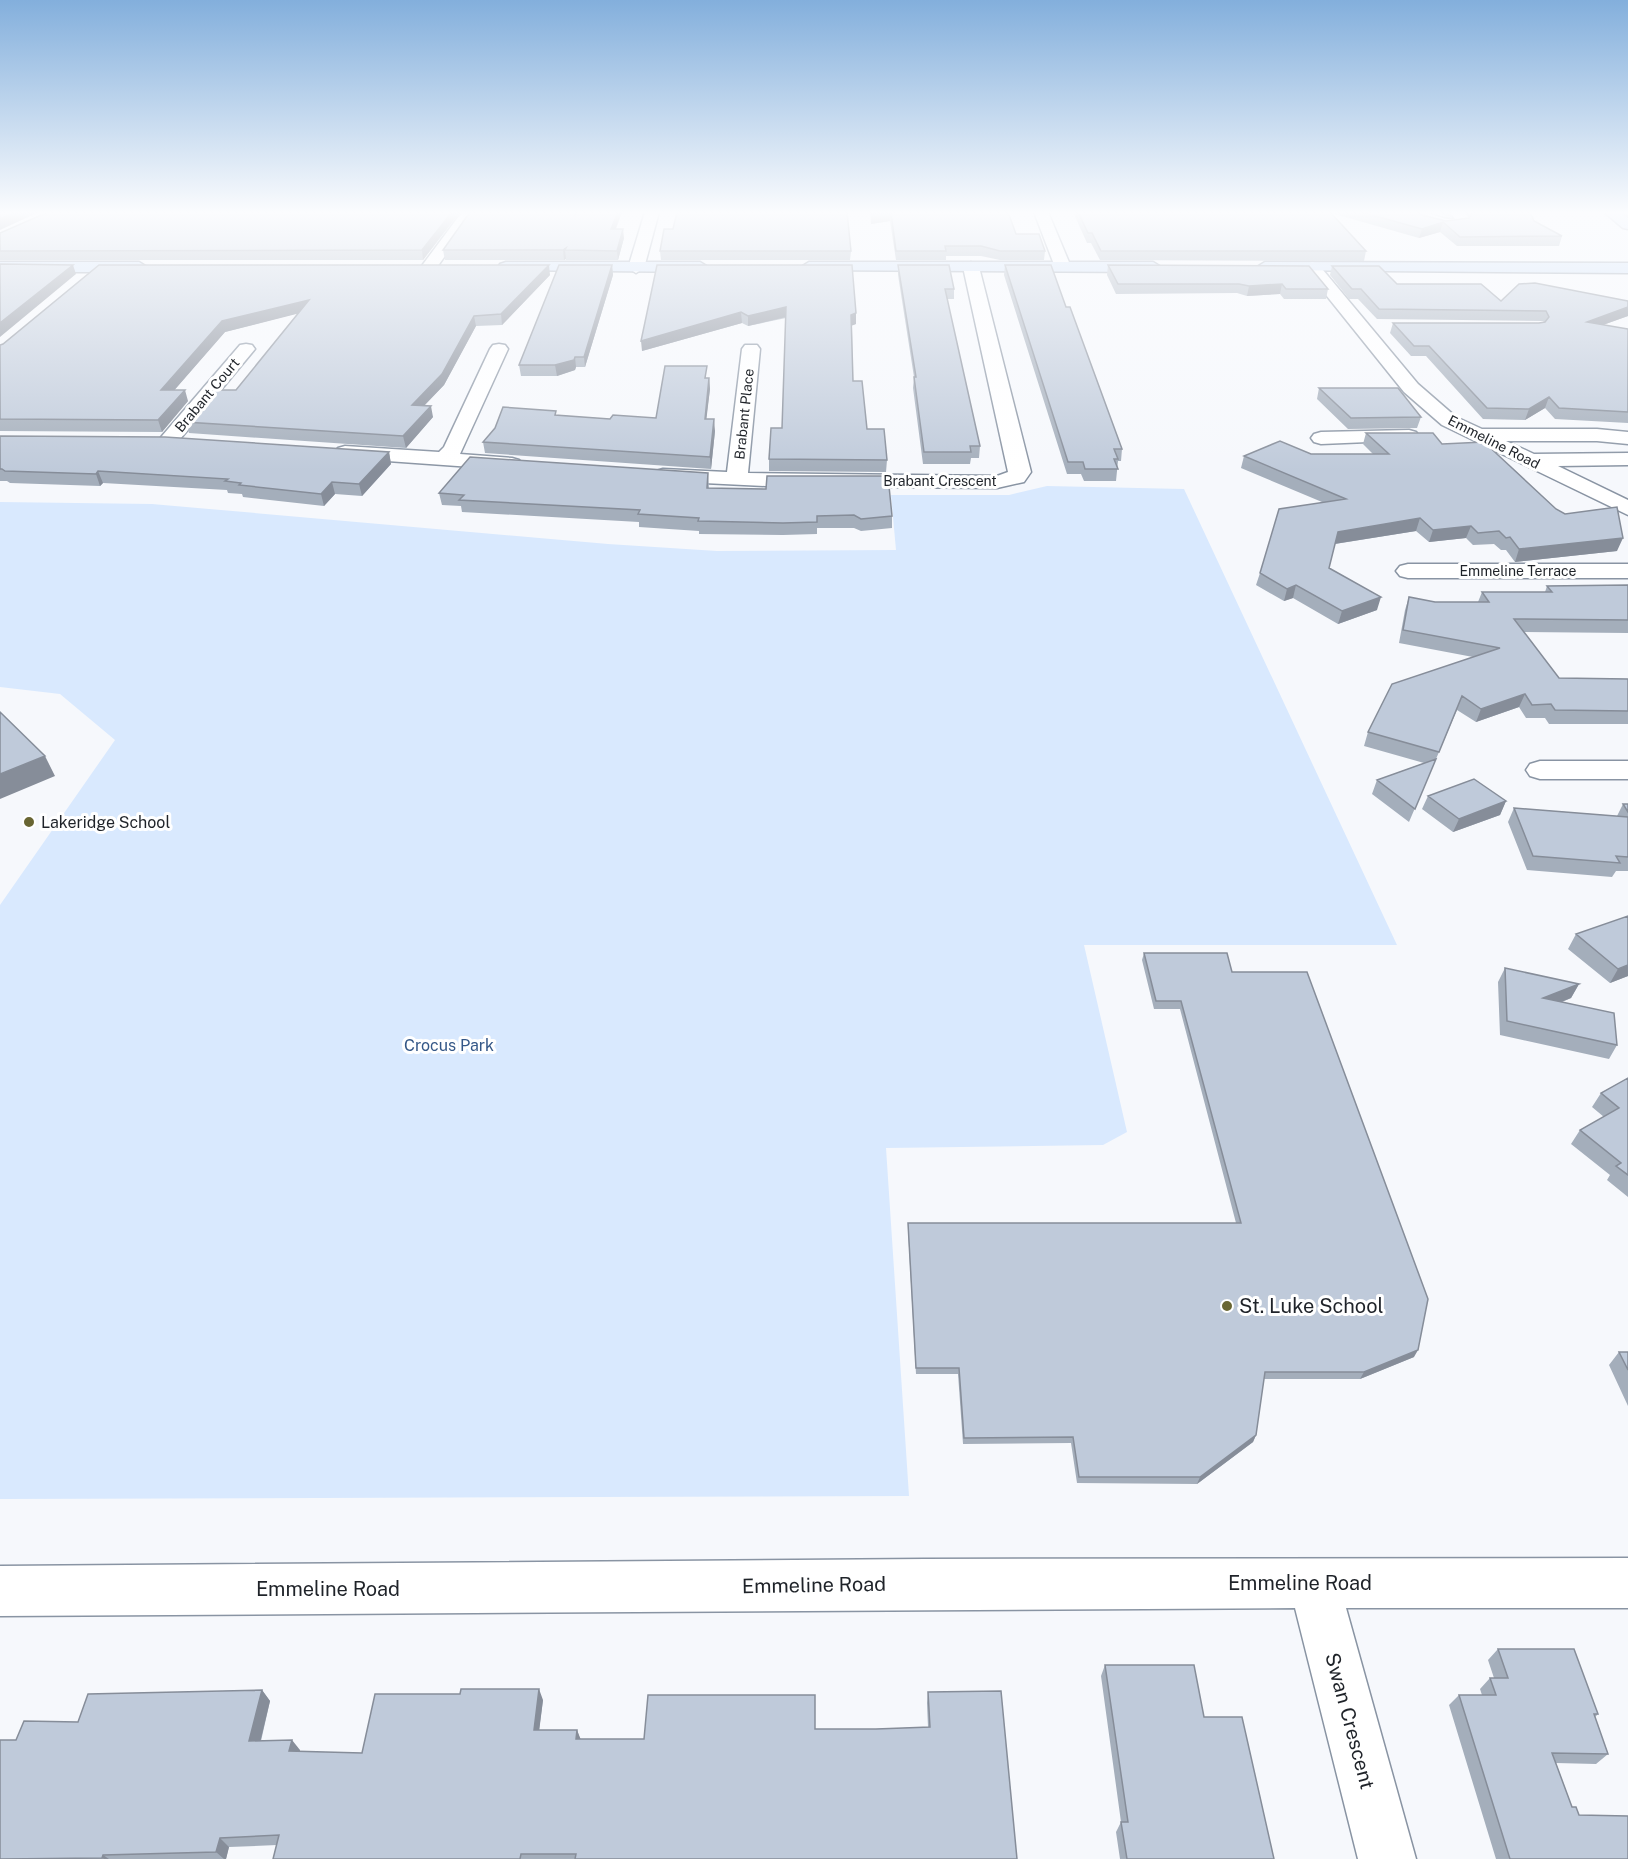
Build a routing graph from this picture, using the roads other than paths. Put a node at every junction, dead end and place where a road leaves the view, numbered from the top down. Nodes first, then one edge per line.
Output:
1 (979, 299) edge
2 (1337, 299) edge
3 (1359, 326) junction
4 (1382, 326) edge
5 (246, 349) dead end
6 (499, 349) dead end
7 (751, 349) dead end
8 (1477, 435) junction
9 (1321, 438) dead end
10 (1628, 438) edge
11 (192, 442) edge
12 (322, 451) edge
13 (1628, 459) edge
14 (443, 460) junction
15 (1527, 460) junction
16 (537, 466) edge
17 (640, 473) edge
18 (737, 479) junction
19 (1628, 508) edge
20 (1408, 571) dead end
21 (1628, 571) edge
22 (1540, 770) dead end
23 (1628, 770) edge
24 (1628, 1583) edge
25 (1314, 1584) junction
26 (0, 1591) edge
27 (1387, 1859) edge

1 - 18 street, Brabant Crescent
2 - 3 street, Emmeline Road
3 - 4 street
3 - 8 street, Emmeline Road
5 - 11 street, Brabant Court
6 - 14 street
7 - 18 street, Brabant Place
8 - 9 street
8 - 10 street
8 - 15 street, Emmeline Road
12 - 14 street
13 - 15 street
14 - 16 street
15 - 19 street, Emmeline Road
17 - 18 street, Brabant Crescent
20 - 21 street, Emmeline Terrace
22 - 23 street
24 - 25 street, Emmeline Road
25 - 26 street, Emmeline Road
25 - 27 street, Swan Crescent

